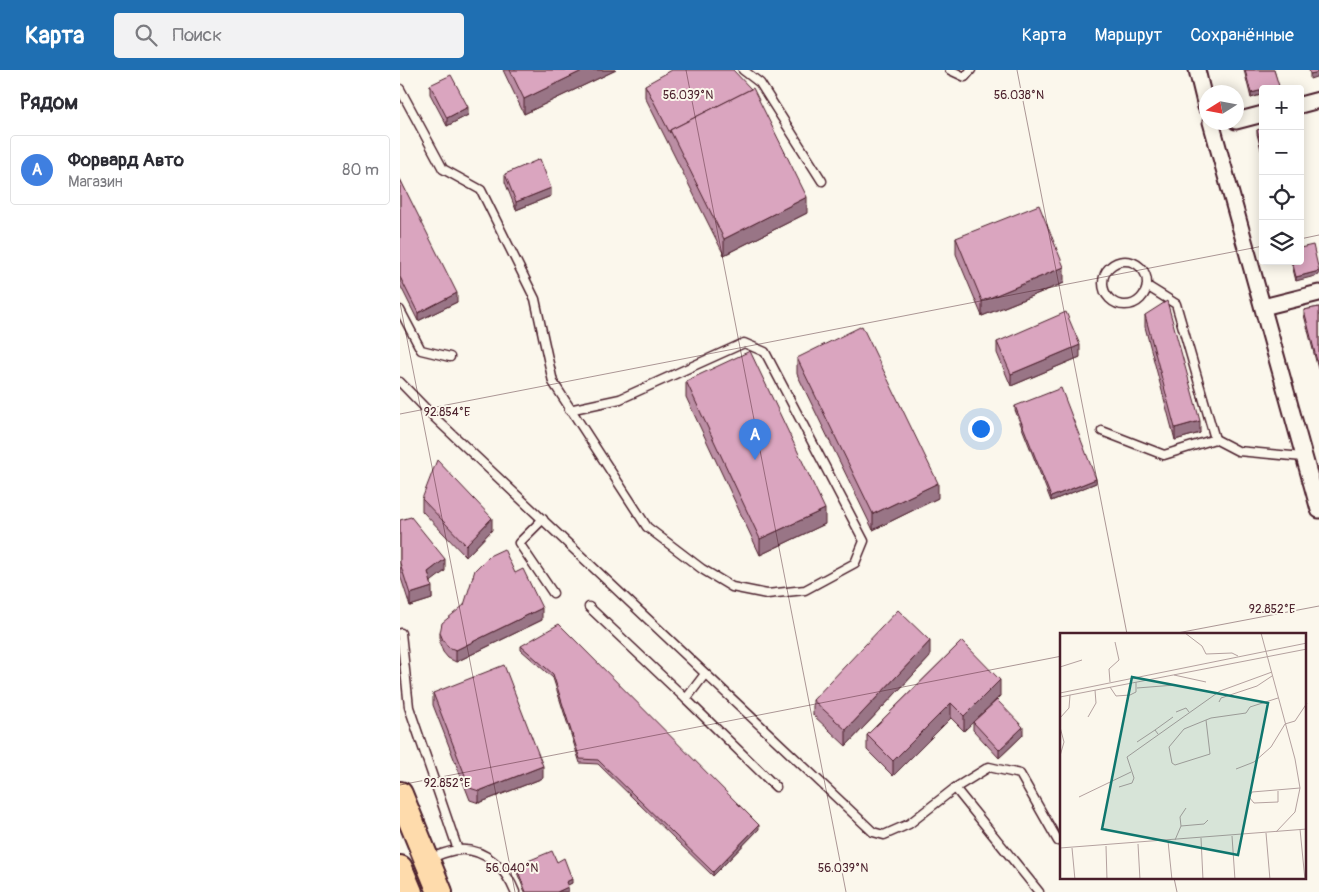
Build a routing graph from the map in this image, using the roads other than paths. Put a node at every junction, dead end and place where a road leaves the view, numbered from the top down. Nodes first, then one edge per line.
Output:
1 (744, 70) edge
2 (950, 70) edge
3 (971, 70) edge
4 (1197, 70) edge
5 (1201, 85) edge
6 (400, 89) edge
7 (1319, 100) edge
8 (1304, 103) edge
9 (1259, 115) edge
10 (1244, 119) edge
11 (1212, 130) edge
12 (822, 181) dead end
13 (1147, 286) junction
14 (1319, 293) edge
15 (1263, 307) junction
16 (400, 310) edge
17 (450, 357) dead end
18 (400, 382) edge
19 (570, 410) junction
20 (1102, 431) dead end
21 (1215, 439) junction
22 (1303, 457) junction
23 (1317, 493) edge
24 (1319, 510) edge
25 (543, 519) junction
26 (553, 593) dead end
27 (589, 607) dead end
28 (401, 633) dead end
29 (704, 674) junction
30 (686, 699) junction
31 (776, 787) dead end
32 (955, 788) junction
33 (400, 794) edge
34 (1058, 841) dead end
35 (458, 850) junction
36 (427, 860) junction
37 (400, 868) edge
38 (410, 892) edge
39 (440, 892) edge
40 (515, 892) edge
41 (1039, 892) edge

1 - 12 lane
2 - 3 lane
4 - 5 street
6 - 19 lane
7 - 8 street
9 - 10 street
11 - 15 street
13 - 13 lane
13 - 21 lane
14 - 15 street
15 - 22 street
16 - 17 lane
18 - 25 lane
19 - 19 lane
20 - 21 lane
21 - 22 lane
22 - 23 street
23 - 24 street
25 - 26 lane
25 - 29 lane
27 - 30 lane
28 - 35 lane
29 - 30 lane
29 - 32 lane
30 - 31 lane
32 - 34 lane
32 - 41 lane
33 - 36 main road
35 - 36 lane
35 - 40 lane
36 - 39 main road
37 - 38 main road

